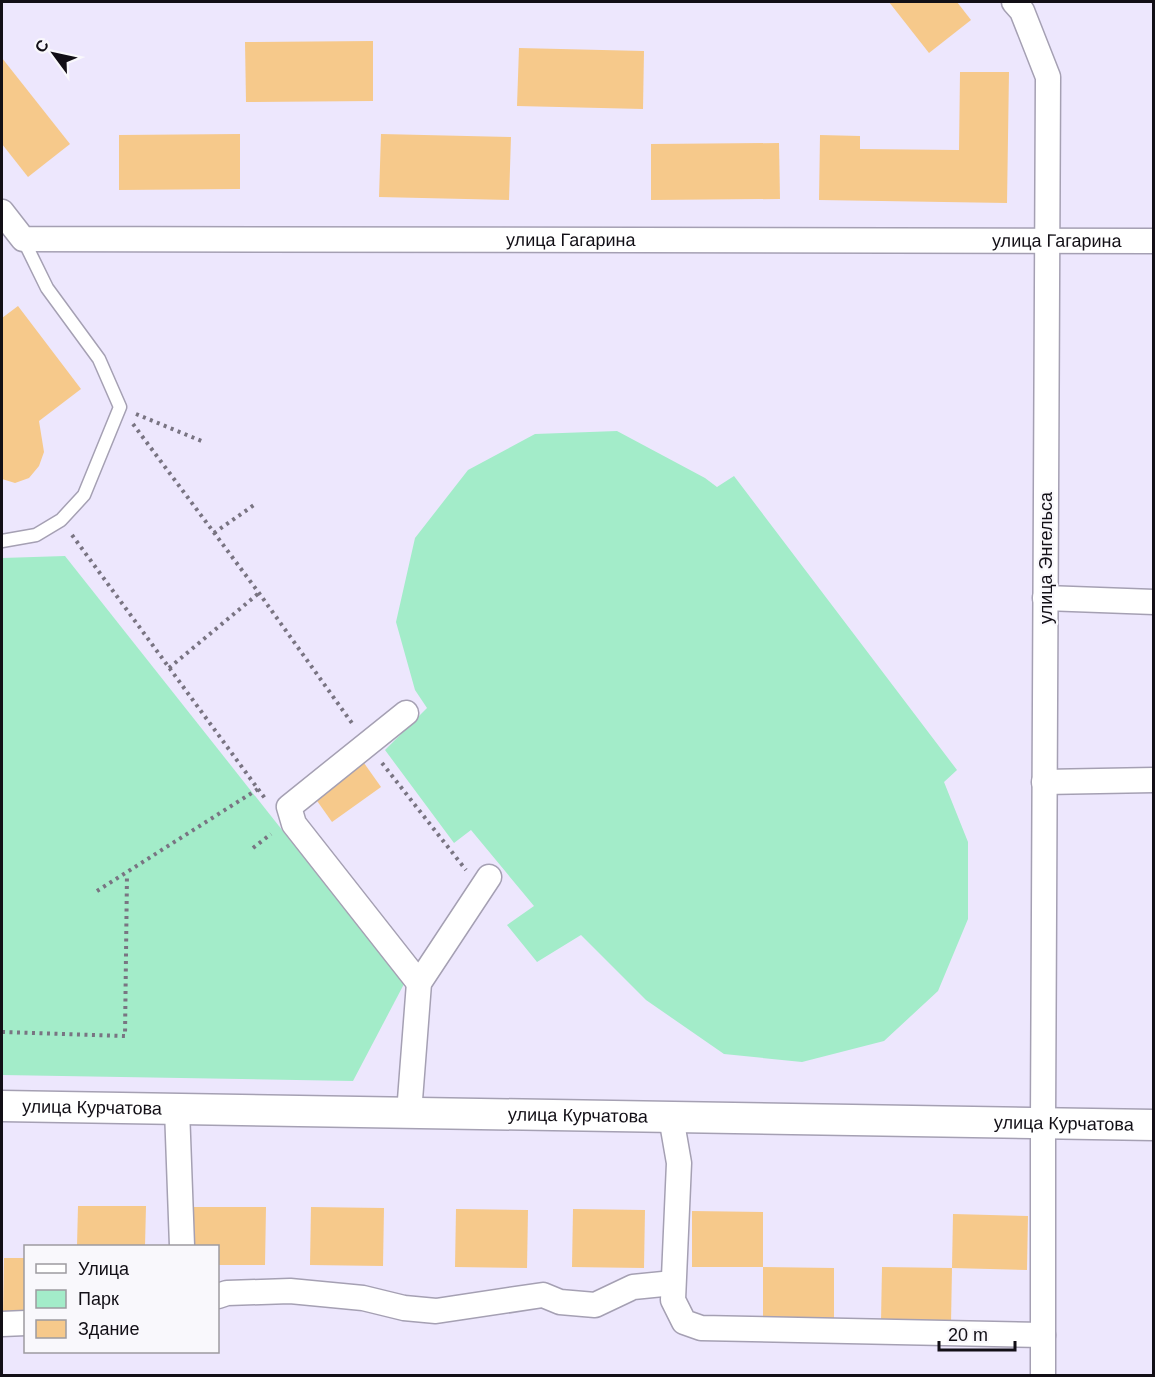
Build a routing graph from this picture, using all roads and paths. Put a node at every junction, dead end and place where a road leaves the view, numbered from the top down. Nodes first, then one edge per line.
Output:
1 (1023, 5) edge
2 (2, 212) edge
3 (23, 239) junction
4 (1047, 241) junction
5 (1154, 242) edge
6 (120, 407) junction
7 (204, 442) dead end
8 (254, 505) dead end
9 (61, 520) junction
10 (214, 533) junction
11 (2, 541) edge
12 (259, 593) junction
13 (1046, 598) junction
14 (1154, 602) edge
15 (169, 668) junction
16 (405, 713) dead end
17 (367, 744) junction
18 (1154, 780) edge
19 (1044, 783) junction
20 (126, 873) junction
21 (485, 883) joint
22 (97, 891) dead end
23 (419, 983) junction
24 (2, 1032) edge
25 (2, 1106) edge
26 (177, 1109) junction
27 (409, 1113) junction
28 (671, 1117) junction
29 (1042, 1122) junction
30 (1154, 1125) edge
31 (182, 1245) edge
32 (673, 1283) junction
33 (219, 1296) edge
34 (24, 1323) edge
35 (2, 1324) edge
36 (1043, 1335) junction
37 (1043, 1376) edge

1 - 4 street, улица Энгельса
2 - 3 street
3 - 4 street, улица Гагарина
3 - 6 lane
4 - 5 street, улица Гагарина
4 - 13 street, улица Энгельса
6 - 7 path
6 - 9 lane
6 - 10 path
8 - 10 path
9 - 11 lane
9 - 15 path
10 - 12 path
12 - 15 path
12 - 17 path
13 - 14 street
13 - 19 street, улица Энгельса
15 - 20 path
16 - 17 street
17 - 21 path
17 - 23 street
18 - 19 street
19 - 29 street, улица Энгельса
20 - 22 path
20 - 24 path
21 - 23 street
23 - 27 street
25 - 26 street, улица Курчатова
26 - 27 street, улица Курчатова
26 - 31 street
27 - 28 street, улица Курчатова
28 - 29 street, улица Курчатова
28 - 32 street
29 - 30 street, улица Курчатова
29 - 36 street, улица Энгельса
32 - 33 street
32 - 36 street
34 - 35 street
36 - 37 street, улица Энгельса

